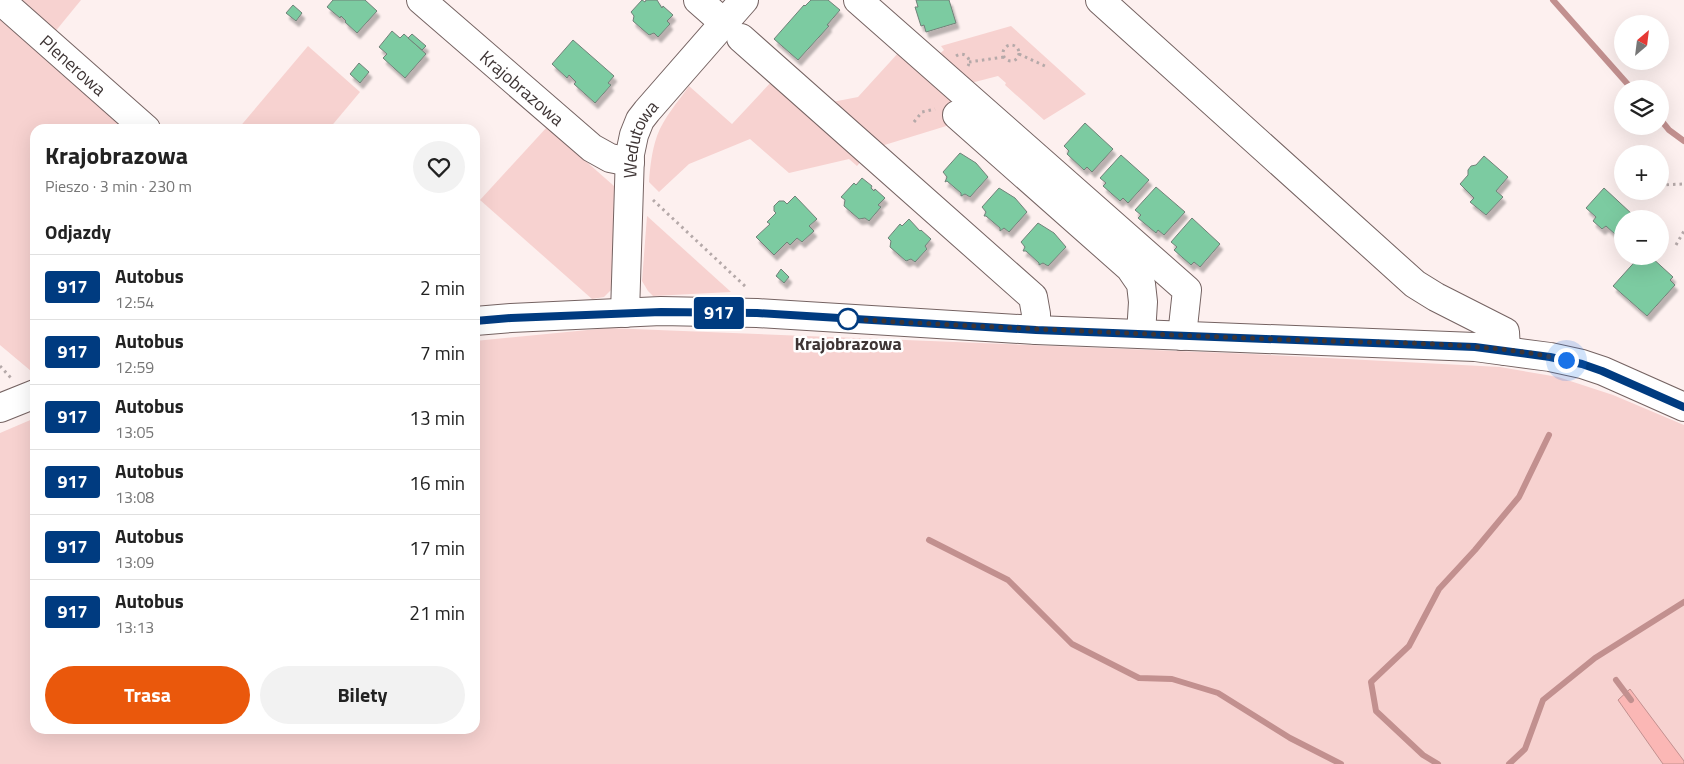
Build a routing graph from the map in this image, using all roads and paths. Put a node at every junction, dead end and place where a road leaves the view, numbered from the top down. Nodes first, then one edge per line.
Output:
1 (0, 0) edge
2 (421, 0) edge
3 (698, 0) edge
4 (744, 0) edge
5 (858, 0) edge
6 (1100, 0) edge
7 (732, 30) junction
8 (1019, 54) junction
9 (1004, 58) junction
10 (969, 62) dead end
11 (1047, 67) dead end
12 (957, 115) dead end
13 (140, 124) edge
14 (629, 173) junction
15 (1684, 184) edge
16 (1669, 185) edge
17 (1684, 231) edge
18 (1676, 245) dead end
19 (625, 313) junction
20 (757, 313) junction
21 (480, 321) edge
22 (1036, 330) junction
23 (1141, 334) junction
24 (1182, 336) junction
25 (1506, 351) junction
26 (30, 396) edge
27 (1684, 407) edge
28 (0, 408) edge

1 - 13 street, Plenerowa
2 - 14 street, Krajobrazowa
3 - 7 street
4 - 7 street, Wedutowa
5 - 24 street
6 - 25 street
7 - 14 street, Wedutowa
7 - 22 street
8 - 9 path
8 - 9 path
8 - 11 path
9 - 10 path
12 - 23 street
14 - 19 street, Wedutowa
14 - 20 path
15 - 16 path
17 - 18 path
19 - 20 street
19 - 21 street
20 - 22 street
22 - 23 street
23 - 24 street
24 - 25 street
25 - 27 street
26 - 28 street

